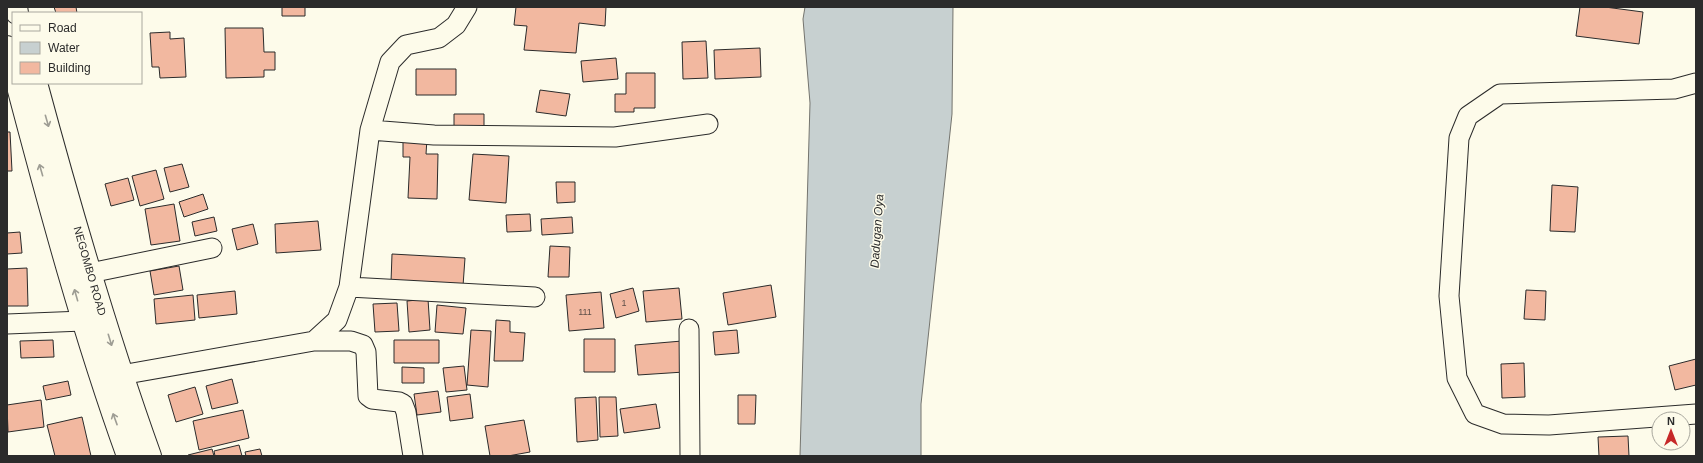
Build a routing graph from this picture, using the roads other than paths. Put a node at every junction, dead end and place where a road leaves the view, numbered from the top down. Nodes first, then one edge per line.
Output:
1 (467, 7) edge
2 (7, 47) edge
3 (12, 66) edge
4 (1696, 83) edge
5 (16, 84) edge
6 (36, 84) edge
7 (708, 124) dead end
8 (370, 130) junction
9 (212, 248) dead end
10 (90, 273) junction
11 (349, 287) junction
12 (535, 297) dead end
13 (83, 321) junction
14 (7, 324) edge
15 (689, 329) dead end
16 (314, 341) junction
17 (121, 375) junction
18 (1696, 414) edge
19 (123, 455) edge
20 (150, 456) edge
21 (413, 456) edge
22 (690, 456) edge

1 - 8 street
2 - 3 highway
4 - 18 street
13 -> 5 highway, NEGOMBO ROAD
6 -> 10 highway, NEGOMBO ROAD
7 - 8 street
8 - 11 street
9 - 10 street
10 -> 17 highway, NEGOMBO ROAD
11 - 12 street
11 - 16 street
13 - 14 street
19 -> 13 highway, NEGOMBO ROAD
15 - 22 street
16 - 17 street
16 - 21 street
17 - 20 highway, NEGOMBO ROAD

